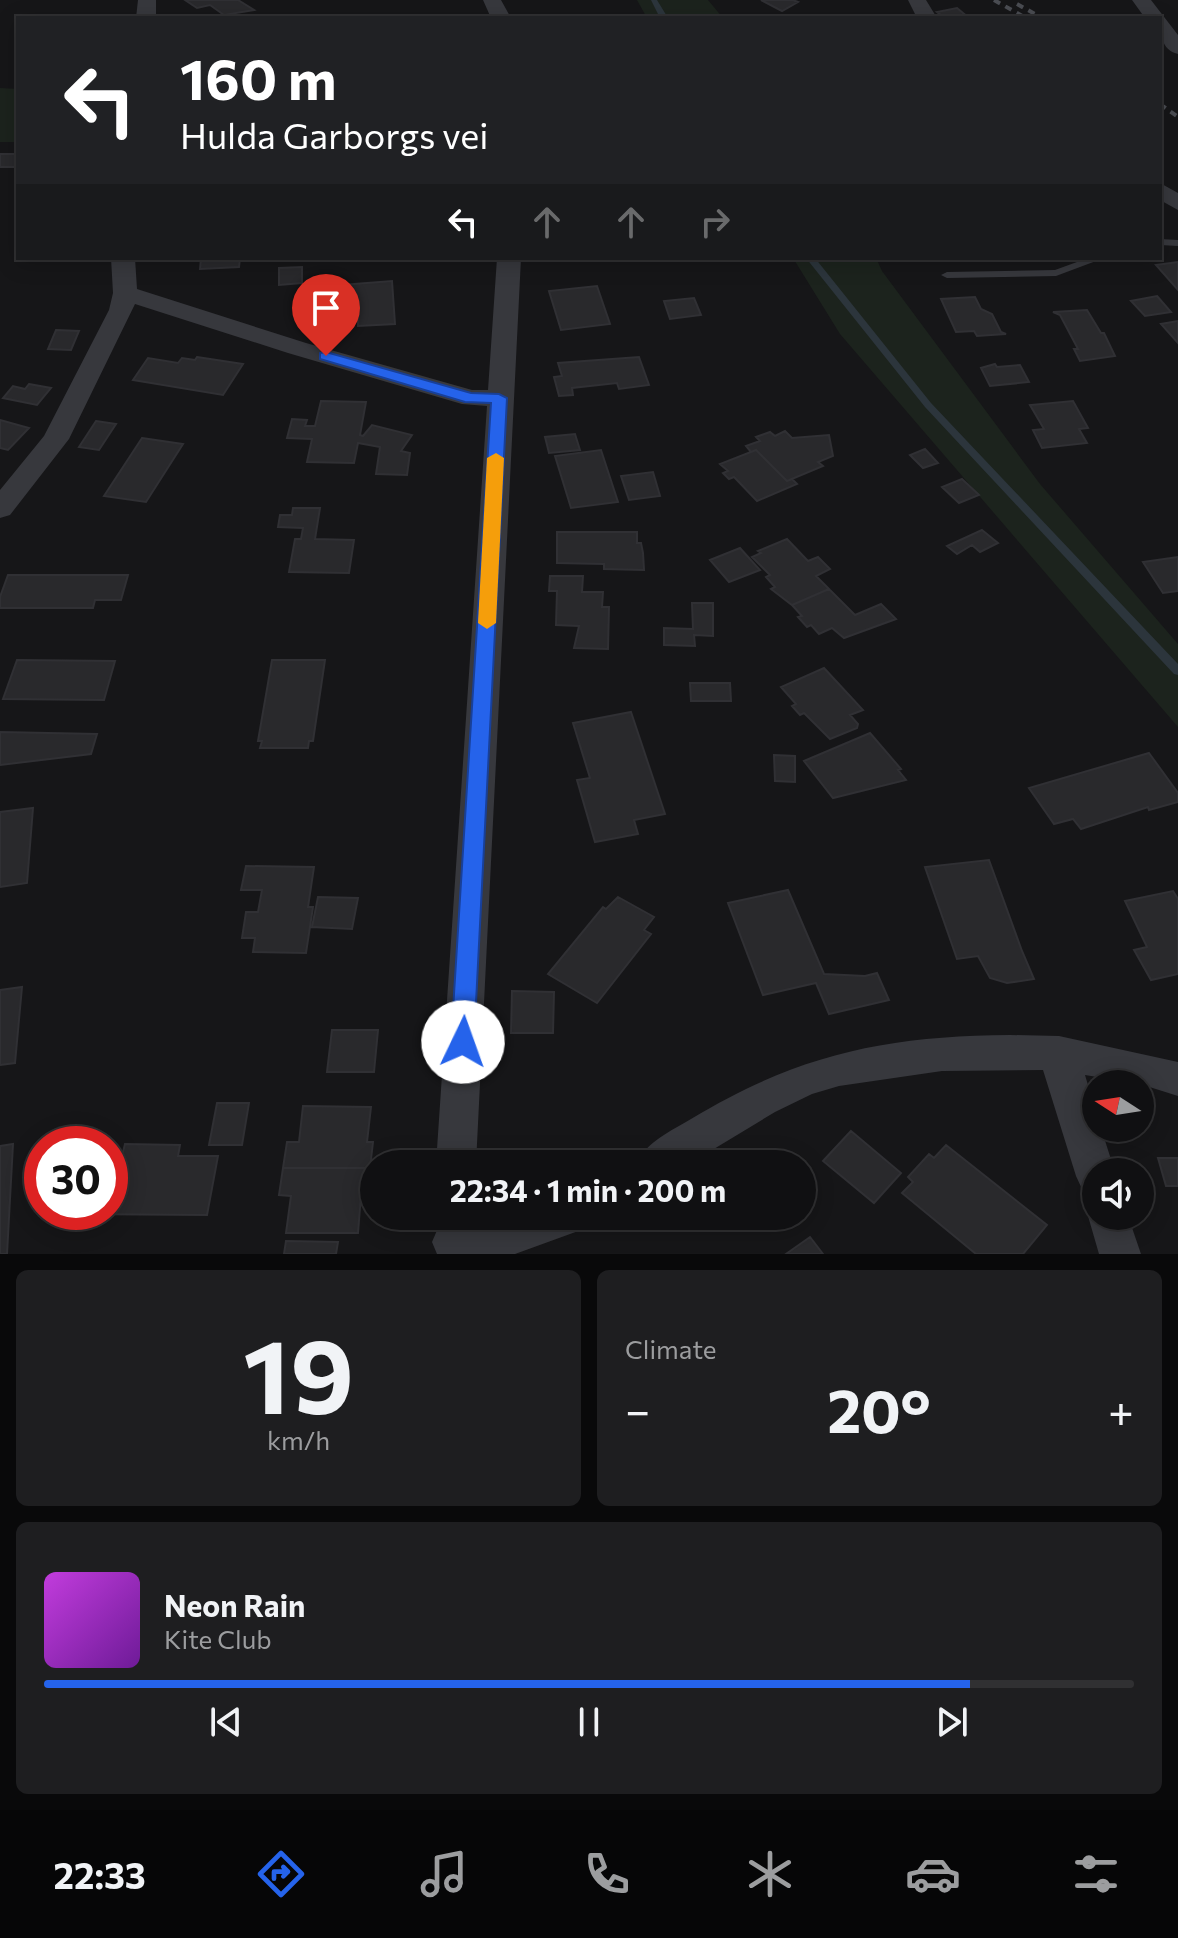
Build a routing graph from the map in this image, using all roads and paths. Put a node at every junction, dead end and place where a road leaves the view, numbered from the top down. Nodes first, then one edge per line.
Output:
1 (1141, 0) edge
2 (1153, 16) edge
3 (1162, 27) edge
4 (1178, 48) edge
5 (123, 260) edge
6 (509, 260) edge
7 (1093, 260) edge
8 (947, 275) dead end
9 (125, 293) junction
10 (499, 398) junction
11 (0, 509) edge
12 (1059, 1053) junction
13 (1178, 1079) edge
14 (457, 1150) edge
15 (676, 1150) edge
16 (1091, 1158) edge
17 (527, 1230) edge
18 (1112, 1230) edge
19 (452, 1237) edge
20 (1120, 1254) edge

1 - 2 street
3 - 4 street
5 - 9 street
6 - 10 street
7 - 8 lane
9 - 10 street
9 - 11 street
10 - 14 street
12 - 13 street
12 - 15 street
12 - 16 street
17 - 19 street
18 - 20 street

